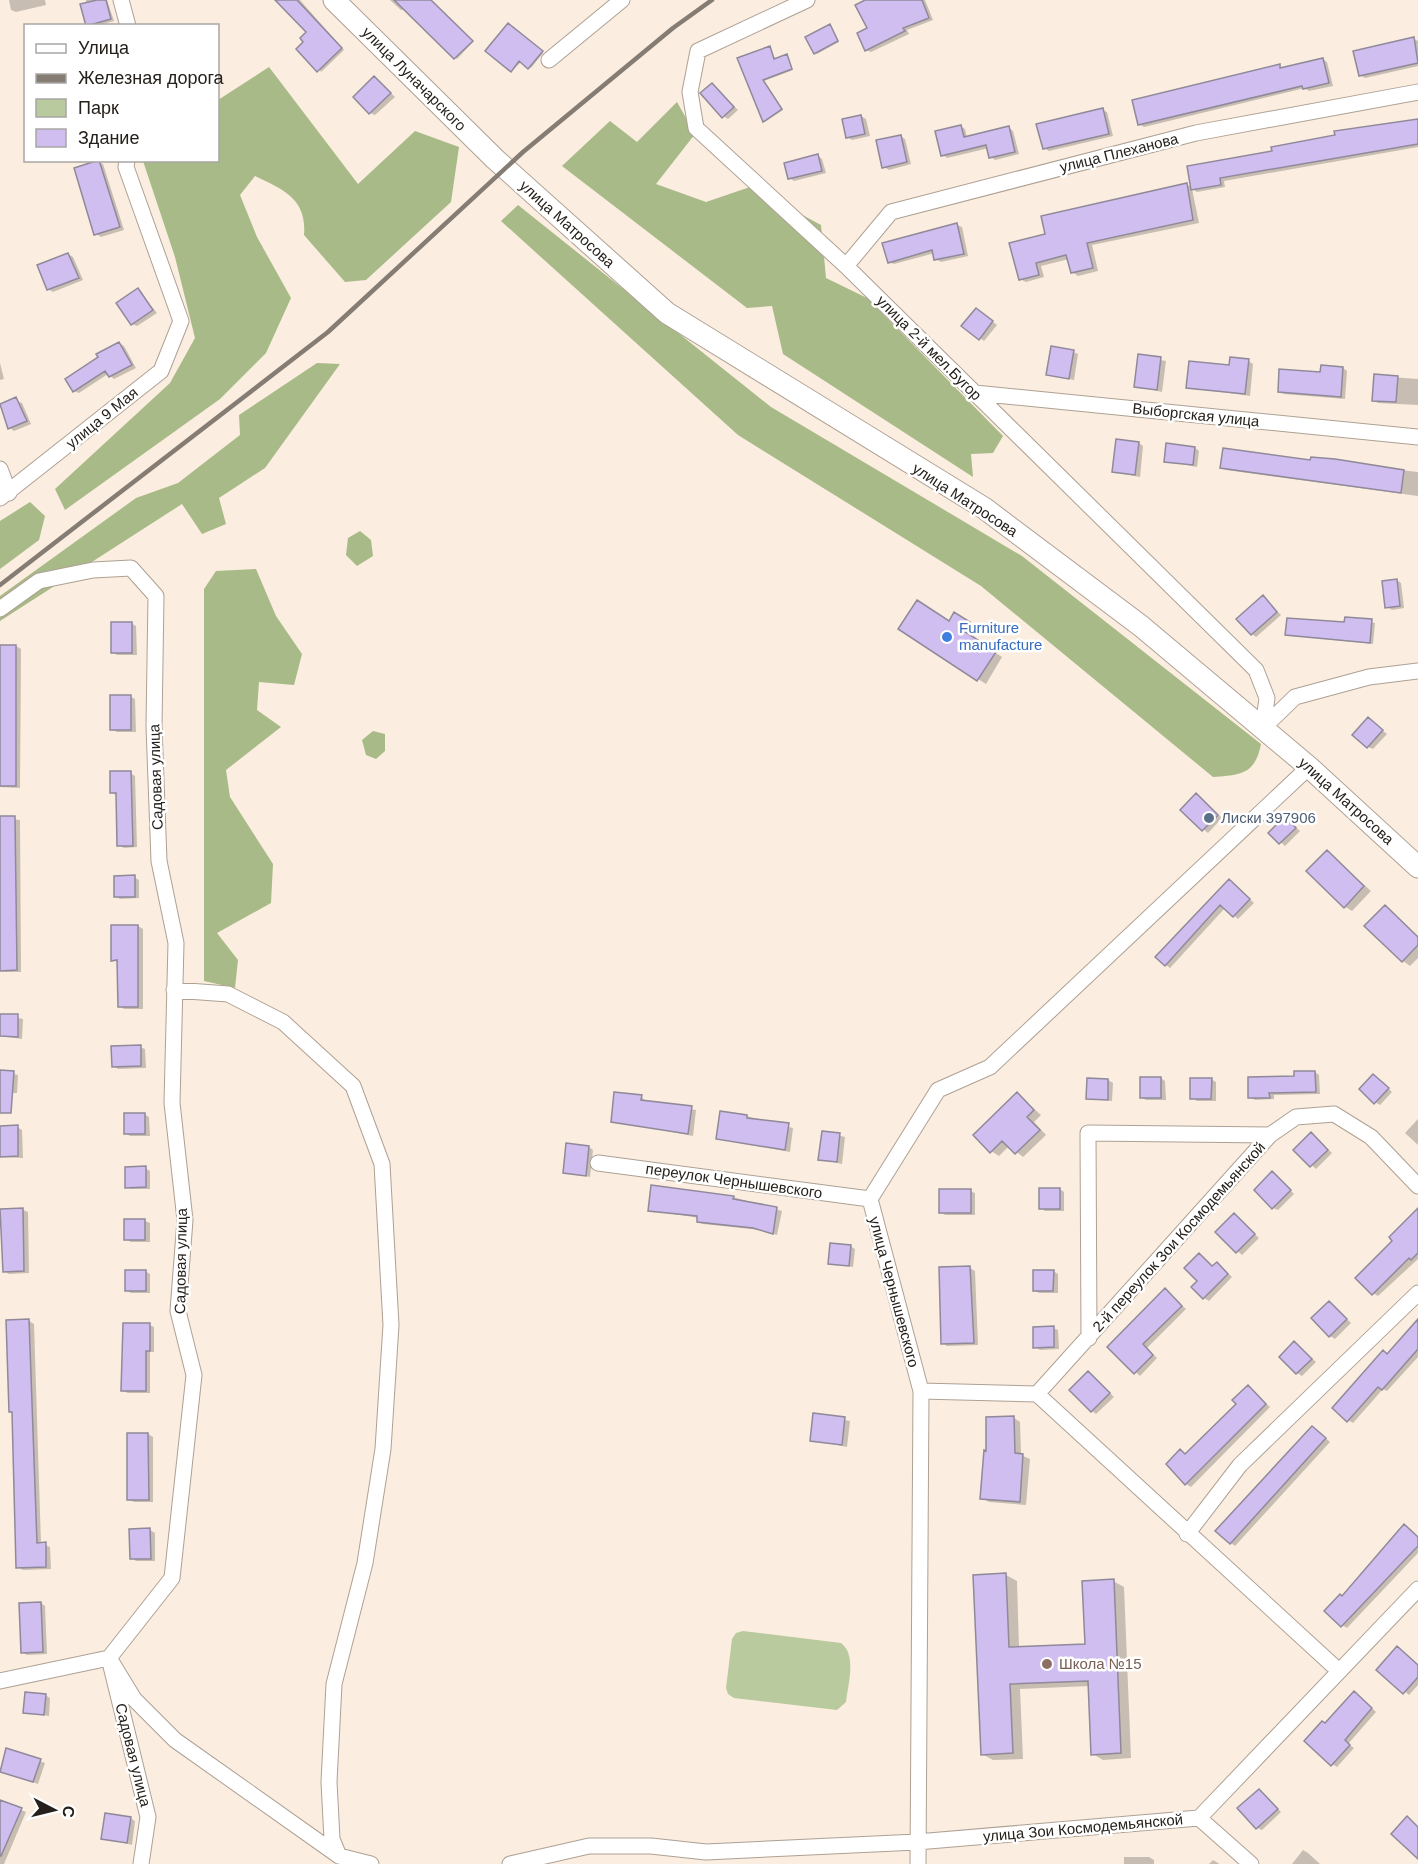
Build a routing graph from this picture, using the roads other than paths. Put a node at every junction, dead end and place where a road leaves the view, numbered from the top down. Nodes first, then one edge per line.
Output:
1 (121, 0) edge
2 (334, 0) edge
3 (622, 0) edge
4 (807, 0) edge
5 (127, 24) edge
6 (549, 60) dead end
7 (1418, 92) edge
8 (495, 159) joint
9 (127, 162) edge
10 (846, 266) junction
11 (975, 393) junction
12 (1418, 437) edge
13 (0, 469) edge
14 (4, 495) edge
15 (0, 609) edge
16 (1418, 671) edge
17 (1263, 728) junction
18 (1309, 767) junction
19 (1418, 867) edge
20 (174, 990) junction
21 (1270, 1135) junction
22 (598, 1163) dead end
23 (1418, 1186) edge
24 (870, 1199) junction
25 (1418, 1293) edge
26 (1089, 1338) junction
27 (921, 1391) junction
28 (1037, 1394) junction
29 (1186, 1534) junction
30 (1418, 1588) edge
31 (109, 1658) junction
32 (1339, 1671) junction
33 (0, 1681) edge
34 (1199, 1818) junction
35 (917, 1842) junction
36 (339, 1856) junction
37 (706, 1858) edge
38 (141, 1864) edge
39 (371, 1864) edge
40 (510, 1864) edge
41 (918, 1864) edge
42 (1251, 1864) edge

1 - 5 street
2 - 8 main road, улица Луначарского
3 - 6 street
4 - 10 street, улица 2-й мел.Бугор
7 - 10 street, улица Плеханова
8 - 17 main road, улица Матросова
9 - 14 street, улица 9 Мая
10 - 11 street, улица 2-й мел.Бугор
11 - 12 street, Выборгская улица
11 - 17 street, улица 2-й мел.Бугор
13 - 14 street
15 - 20 street, Садовая улица
16 - 17 street
17 - 18 main road, улица Матросова
18 - 19 main road, улица Матросова
18 - 24 street, улица Чернышевского
20 - 31 street, Садовая улица
20 - 36 street
21 - 23 street, 2-й переулок Зои Космодемьянской
21 - 26 street, 2-й переулок Зои Космодемьянской
21 - 26 street, 2-й переулок Зои Космодемьянской
22 - 24 street, переулок Чернышевского
24 - 27 street, улица Чернышевского
25 - 29 street
26 - 28 street, 2-й переулок Зои Космодемьянской
27 - 28 street
27 - 35 street, улица Чернышевского
28 - 29 street
29 - 32 street
30 - 32 street, улица Зои Космодемьянской
31 - 33 street
31 - 36 street
31 - 38 street, Садовая улица
32 - 34 street, улица Зои Космодемьянской
34 - 35 street, улица Зои Космодемьянской
34 - 42 street
35 - 37 street, улица Зои Космодемьянской
35 - 41 street, улица Чернышевского
36 - 39 street
37 - 40 street, улица Зои Космодемьянской

